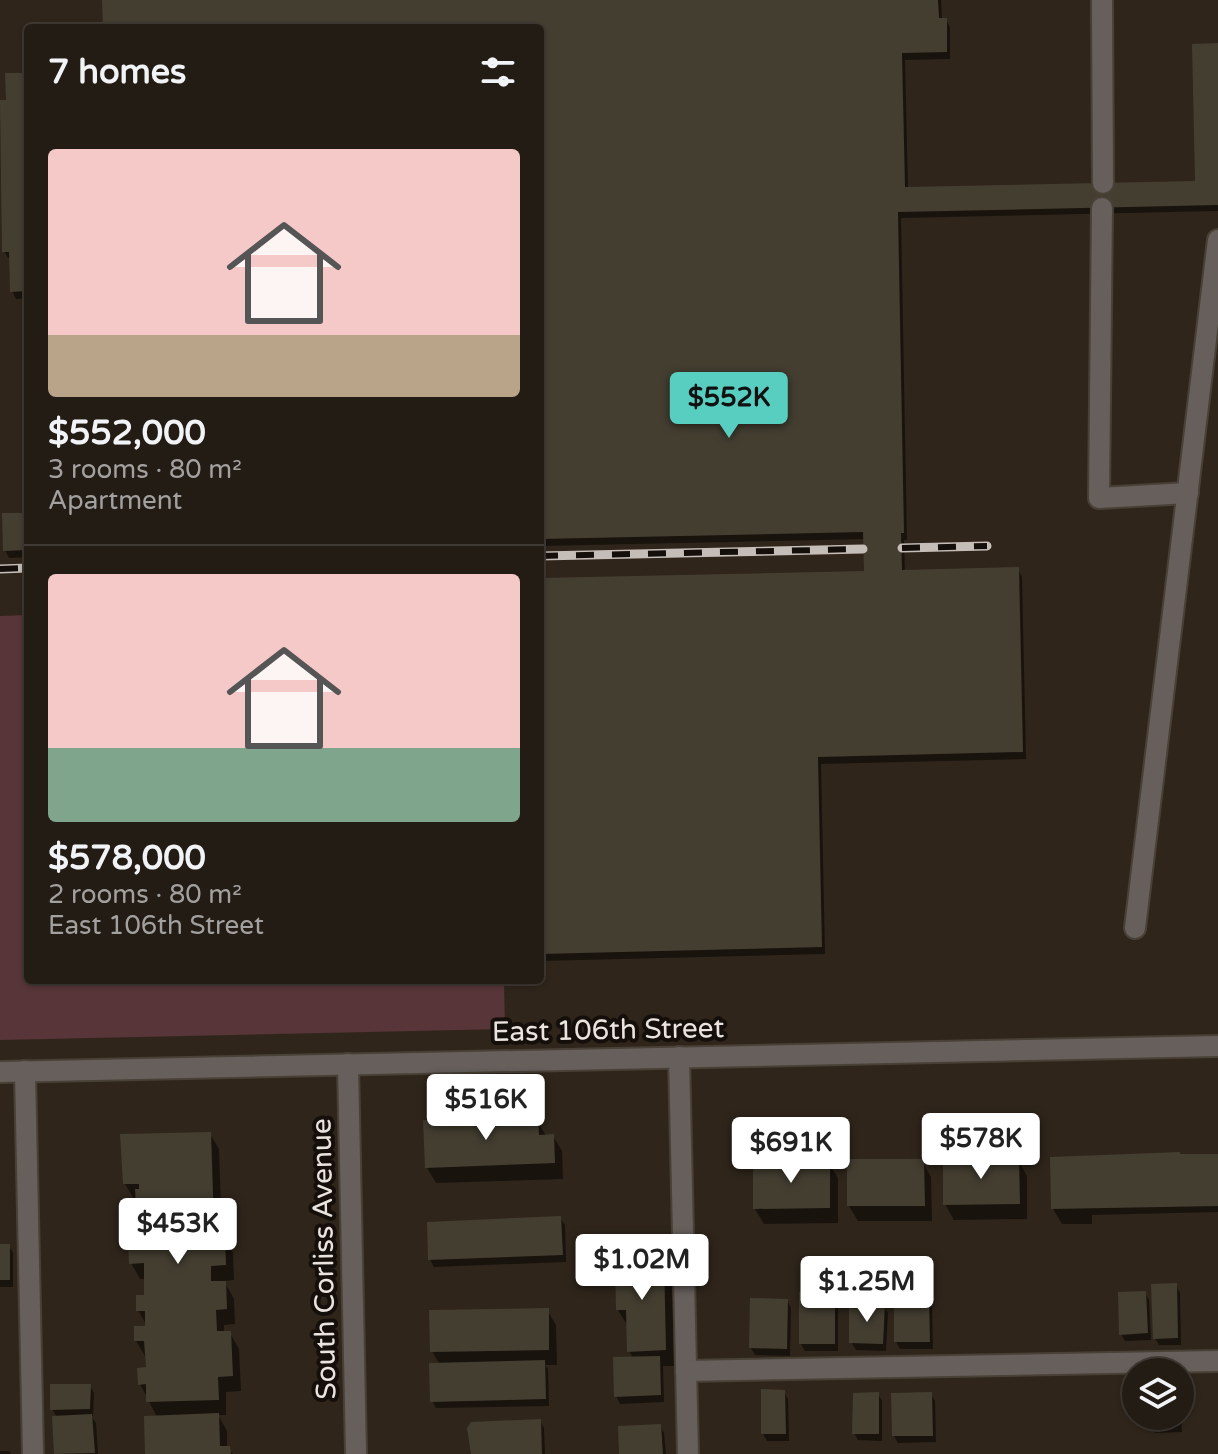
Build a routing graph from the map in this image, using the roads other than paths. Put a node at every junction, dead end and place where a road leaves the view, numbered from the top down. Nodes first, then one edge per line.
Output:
1 (1102, 0) edge
2 (1103, 183) dead end
3 (1102, 208) dead end
4 (1218, 240) edge
5 (1212, 352) edge
6 (1188, 493) junction
7 (1135, 928) dead end
8 (1218, 1046) edge
9 (679, 1057) junction
10 (348, 1064) junction
11 (25, 1071) junction
12 (0, 1072) edge
13 (1218, 1361) edge
14 (686, 1371) junction
15 (33, 1454) edge
16 (356, 1454) edge
17 (688, 1454) edge

1 - 2 street
3 - 6 street
4 - 5 street
5 - 6 street
6 - 7 street
8 - 9 street, East 106th Street
9 - 10 street, East 106th Street
9 - 14 street
10 - 11 street, East 106th Street
10 - 16 street, South Corliss Avenue
11 - 12 street, East 106th Street
11 - 15 street
13 - 14 street
14 - 17 street

